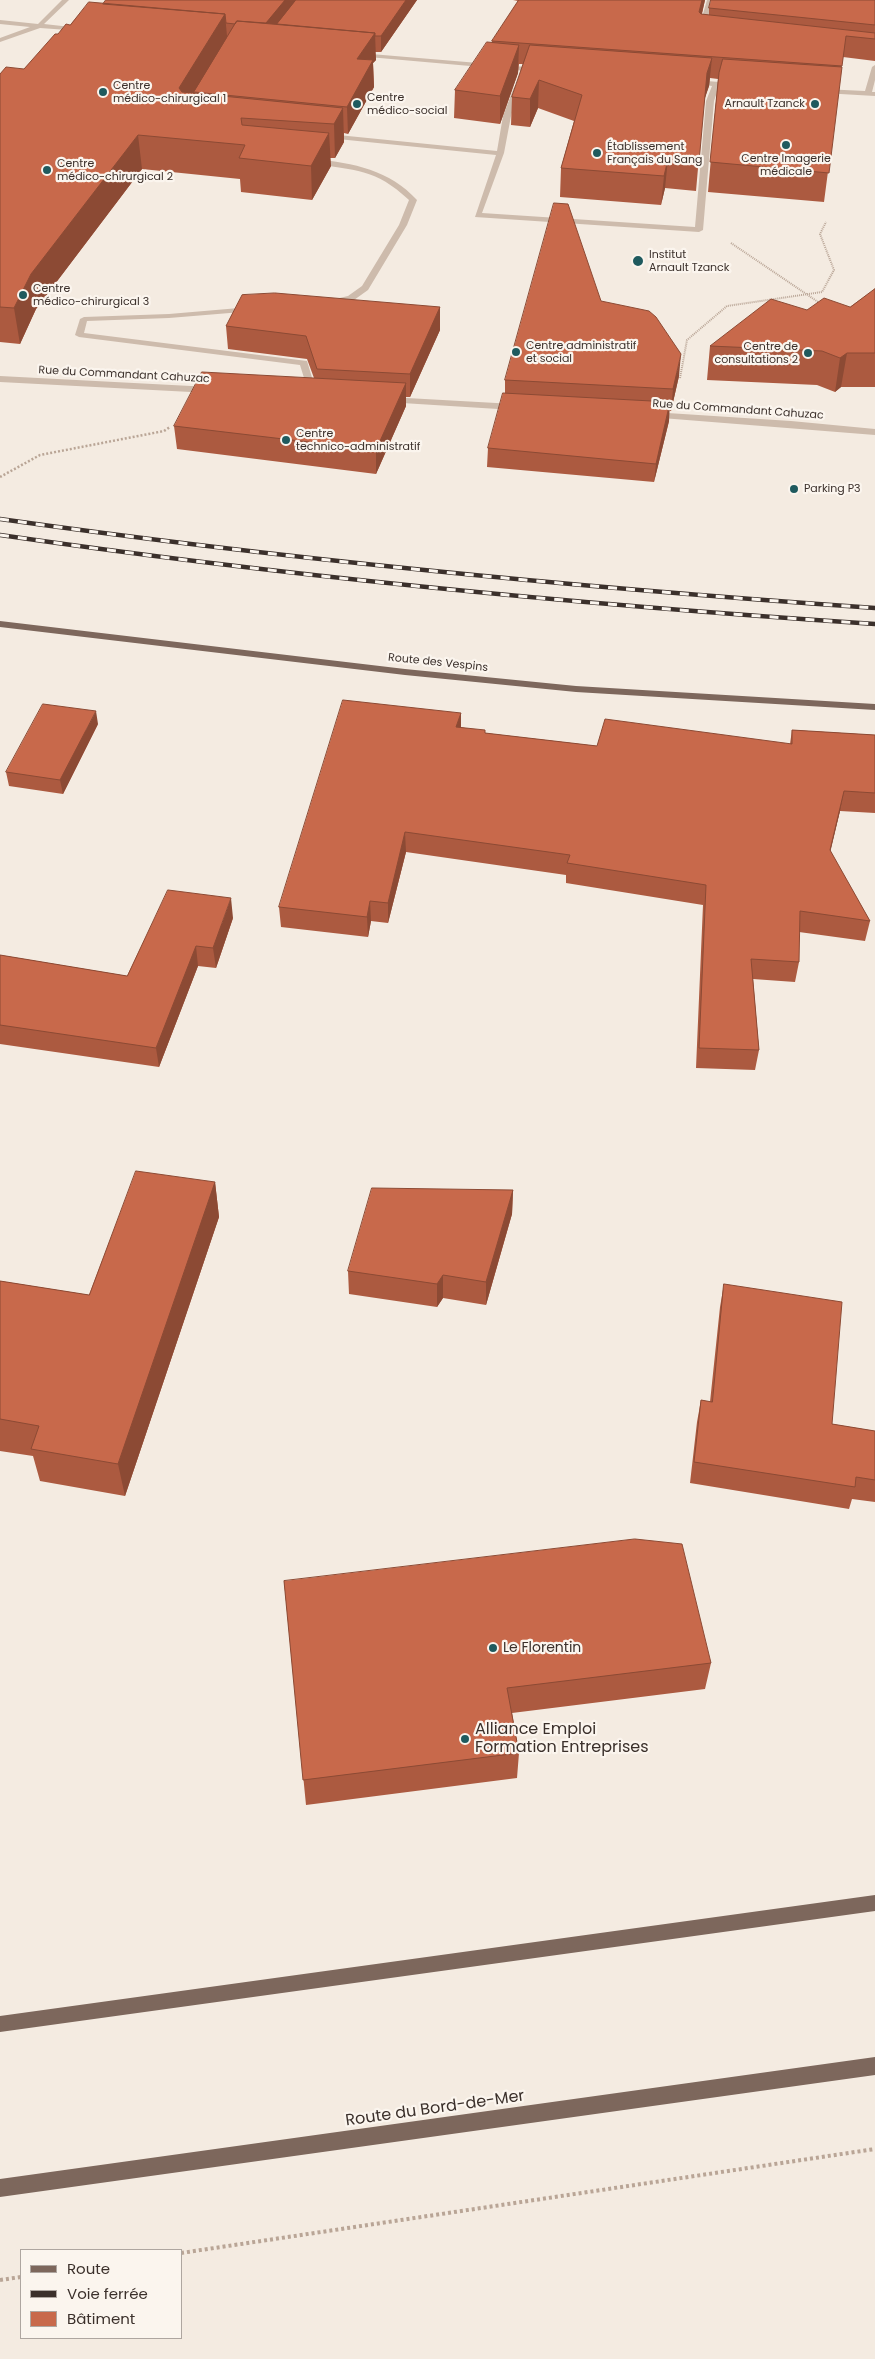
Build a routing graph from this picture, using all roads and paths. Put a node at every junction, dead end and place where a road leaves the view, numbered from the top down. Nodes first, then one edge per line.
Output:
1 (66, 0) edge
2 (710, 0) edge
3 (0, 22) edge
4 (39, 26) junction
5 (83, 30) edge
6 (711, 33) edge
7 (0, 40) edge
8 (346, 53) edge
9 (875, 67) edge
10 (544, 71) edge
11 (523, 75) junction
12 (688, 82) edge
13 (716, 84) junction
14 (746, 86) edge
15 (816, 91) edge
16 (872, 94) edge
17 (315, 135) edge
18 (500, 153) junction
19 (306, 160) edge
20 (826, 222) dead end
21 (698, 230) junction
22 (808, 295) junction
23 (323, 304) edge
24 (822, 305) edge
25 (256, 309) edge
26 (0, 380) edge
27 (207, 390) junction
28 (216, 391) edge
29 (303, 395) edge
30 (313, 396) junction
31 (322, 396) edge
32 (380, 399) edge
33 (525, 407) edge
34 (643, 414) edge
35 (672, 416) junction
36 (875, 432) edge
37 (0, 477) edge
38 (0, 624) edge
39 (875, 707) edge
40 (875, 1903) edge
41 (0, 2024) edge
42 (875, 2066) edge
43 (875, 2149) edge
44 (0, 2188) edge
45 (182, 2253) edge
46 (20, 2277) edge
47 (0, 2280) edge

1 - 4 street
2 - 6 street
3 - 4 street
4 - 5 street
4 - 7 street
8 - 11 street
9 - 16 street
10 - 11 street
11 - 18 street
12 - 13 street
13 - 14 street
13 - 21 street
15 - 16 street
17 - 18 street
18 - 21 street
19 - 23 street
20 - 22 path
21 - 22 path
22 - 24 path
22 - 35 path
25 - 30 street
26 - 27 street, Rue du Commandant Cahuzac
27 - 28 street, Rue du Commandant Cahuzac
27 - 37 path
29 - 30 street
30 - 31 street
32 - 33 street
34 - 35 street, Rue du Commandant Cahuzac
35 - 36 street, Rue du Commandant Cahuzac
38 - 39 main road, Route des Vespins
40 - 41 main road
42 - 44 main road, Route du Bord-de-Mer
43 - 45 path
46 - 47 path

